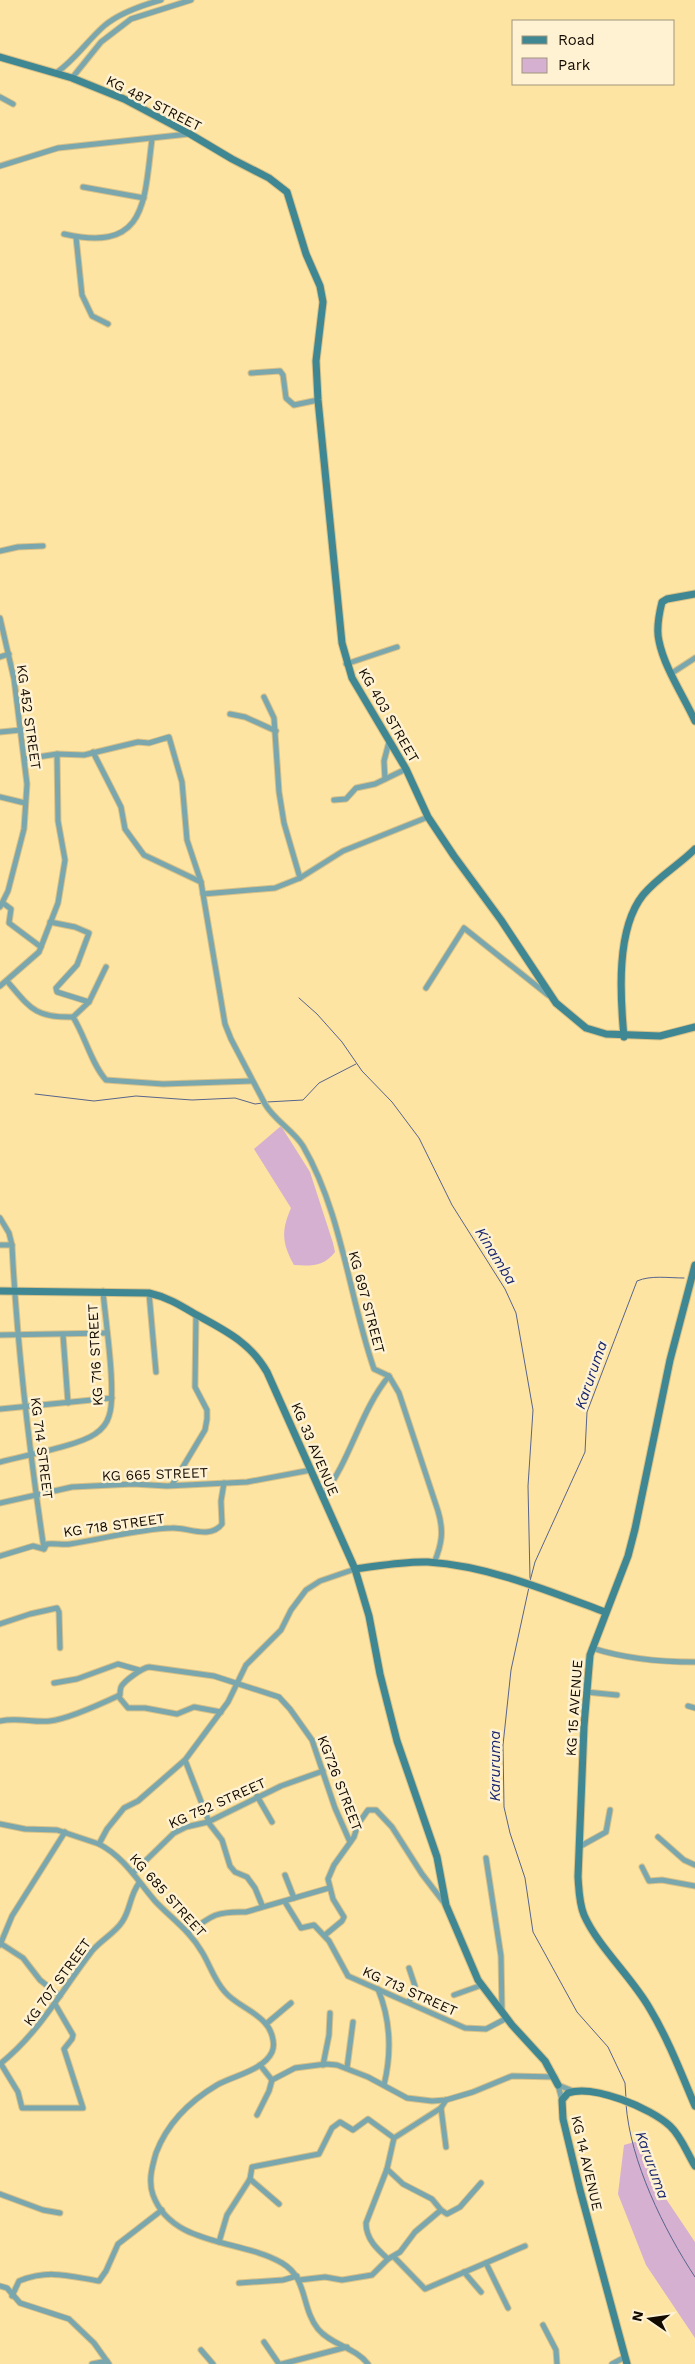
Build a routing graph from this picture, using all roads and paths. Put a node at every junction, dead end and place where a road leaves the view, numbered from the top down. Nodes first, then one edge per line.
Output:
1 (160, 0) edge
2 (191, 0) edge
3 (0, 57) edge
4 (56, 73) junction
5 (72, 78) junction
6 (0, 97) edge
7 (13, 104) dead end
8 (190, 134) junction
9 (152, 139) junction
10 (0, 166) edge
11 (83, 187) dead end
12 (286, 192) joint
13 (144, 198) junction
14 (64, 234) dead end
15 (76, 237) junction
16 (108, 324) dead end
17 (250, 373) dead end
18 (318, 400) junction
19 (43, 546) dead end
20 (0, 551) edge
21 (695, 594) edge
22 (0, 618) edge
23 (397, 647) dead end
24 (9, 654) junction
25 (0, 656) edge
26 (695, 658) edge
27 (346, 664) junction
28 (672, 673) junction
29 (264, 697) dead end
30 (230, 714) dead end
31 (695, 720) edge
32 (21, 730) junction
33 (276, 731) junction
34 (0, 732) edge
35 (389, 742) junction
36 (93, 752) junction
37 (56, 754) junction
38 (24, 759) junction
39 (406, 769) junction
40 (386, 779) junction
41 (0, 797) edge
42 (334, 800) dead end
43 (26, 803) junction
44 (428, 817) junction
45 (695, 849) edge
46 (300, 878) junction
47 (201, 882) junction
48 (203, 894) junction
49 (2, 905) edge
50 (50, 922) junction
51 (41, 948) junction
52 (106, 966) dead end
53 (7, 981) junction
54 (0, 986) edge
55 (426, 988) dead end
56 (551, 997) junction
57 (89, 1002) junction
58 (73, 1016) junction
59 (695, 1027) edge
60 (624, 1037) junction
61 (252, 1081) junction
62 (0, 1218) edge
63 (0, 1244) edge
64 (12, 1245) junction
65 (695, 1265) edge
66 (0, 1291) edge
67 (15, 1291) junction
68 (103, 1291) junction
69 (692, 1291) edge
70 (149, 1293) junction
71 (196, 1314) junction
72 (106, 1333) junction
73 (19, 1334) junction
74 (0, 1335) edge
75 (63, 1335) junction
76 (156, 1372) dead end
77 (390, 1376) junction
78 (112, 1398) junction
79 (68, 1403) junction
80 (25, 1406) junction
81 (0, 1409) edge
82 (30, 1454) junction
83 (0, 1462) edge
84 (311, 1470) junction
85 (224, 1483) junction
86 (172, 1485) junction
87 (36, 1496) junction
88 (322, 1497) junction
89 (0, 1503) edge
90 (44, 1549) junction
91 (0, 1556) edge
92 (434, 1563) junction
93 (355, 1569) junction
94 (605, 1612) junction
95 (0, 1624) edge
96 (60, 1648) dead end
97 (592, 1648) junction
98 (695, 1662) edge
99 (139, 1670) junction
100 (54, 1683) dead end
101 (238, 1683) junction
102 (586, 1692) junction
103 (617, 1695) dead end
104 (118, 1696) junction
105 (688, 1706) dead end
106 (695, 1708) edge
107 (221, 1712) junction
108 (0, 1721) edge
109 (184, 1760) junction
110 (323, 1771) junction
111 (257, 1796) junction
112 (610, 1810) dead end
113 (209, 1822) junction
114 (272, 1822) dead end
115 (0, 1824) edge
116 (65, 1832) junction
117 (658, 1837) dead end
118 (350, 1842) junction
119 (99, 1844) junction
120 (579, 1847) junction
121 (486, 1858) dead end
122 (695, 1865) edge
123 (642, 1867) dead end
124 (133, 1874) junction
125 (285, 1875) dead end
126 (139, 1883) junction
127 (695, 1886) edge
128 (329, 1888) junction
129 (294, 1898) junction
130 (285, 1902) junction
131 (446, 1905) junction
132 (262, 1906) junction
133 (188, 1933) junction
134 (325, 1935) junction
135 (0, 1944) edge
136 (409, 1968) dead end
137 (482, 1985) junction
138 (378, 1989) junction
139 (454, 1995) dead end
140 (60, 1996) junction
141 (409, 2002) junction
142 (291, 2003) dead end
143 (55, 2004) junction
144 (502, 2011) junction
145 (330, 2013) dead end
146 (507, 2018) junction
147 (353, 2022) dead end
148 (266, 2024) junction
149 (1, 2064) edge
150 (260, 2065) junction
151 (323, 2065) junction
152 (347, 2068) junction
153 (555, 2077) junction
154 (272, 2080) junction
155 (384, 2085) junction
156 (558, 2085) junction
157 (573, 2091) junction
158 (446, 2100) junction
159 (562, 2100) junction
160 (695, 2106) edge
161 (441, 2108) junction
162 (257, 2115) dead end
163 (394, 2138) junction
164 (446, 2147) dead end
165 (695, 2166) edge
166 (387, 2169) junction
167 (250, 2179) junction
168 (481, 2183) dead end
169 (0, 2194) edge
170 (279, 2204) dead end
171 (162, 2210) junction
172 (441, 2210) junction
173 (60, 2213) dead end
174 (219, 2242) junction
175 (525, 2246) dead end
176 (391, 2258) junction
177 (486, 2263) junction
178 (464, 2272) junction
179 (298, 2278) junction
180 (238, 2283) dead end
181 (0, 2286) edge
182 (481, 2292) dead end
183 (12, 2296) junction
184 (508, 2308) dead end
185 (543, 2325) dead end
186 (264, 2342) dead end
187 (347, 2347) junction
188 (201, 2350) dead end
189 (626, 2361) edge
190 (108, 2362) edge
191 (92, 2364) edge
192 (213, 2364) edge
193 (280, 2364) edge
194 (368, 2364) edge
195 (557, 2364) edge
196 (612, 2364) edge

1 - 4 street
2 - 5 street
3 - 4 main road, KG 487 STREET
4 - 5 main road, KG 487 STREET
5 - 8 main road, KG 487 STREET
6 - 7 street
8 - 9 street
8 - 12 main road, KG 487 STREET
9 - 10 street
9 - 13 street
11 - 13 street
12 - 18 main road, KG 403 STREET
13 - 15 street
14 - 15 street
15 - 16 street
17 - 18 street
18 - 27 main road, KG 403 STREET
19 - 20 street
21 - 28 main road
22 - 24 street, KG 452 STREET
23 - 27 street
24 - 25 street
24 - 32 street, KG 452 STREET
26 - 28 street
27 - 35 main road, KG 403 STREET
28 - 31 main road
29 - 33 street
30 - 33 street
32 - 34 street
32 - 38 street, KG 452 STREET
33 - 46 street
35 - 39 main road, KG 403 STREET
35 - 40 street
36 - 37 street
36 - 47 street
36 - 47 street, KG 697 STREET
37 - 38 street
37 - 50 street
38 - 43 street, KG 452 STREET
39 - 40 street
39 - 44 main road, KG 403 STREET
40 - 42 street
41 - 43 street
43 - 49 street, KG 452 STREET
44 - 46 street
44 - 56 main road, KG 403 STREET
45 - 60 main road
46 - 48 street
47 - 48 street, KG 697 STREET
48 - 61 street, KG 697 STREET
49 - 51 street
50 - 51 street
50 - 57 street
51 - 53 street
52 - 57 street
53 - 54 street
53 - 58 street
55 - 56 street
56 - 60 main road, KG 403 STREET
57 - 58 street
58 - 61 street
59 - 60 main road, KG 403 STREET
61 - 77 street, KG 697 STREET
62 - 64 street, KG 714 STREET
63 - 64 street
64 - 67 street, KG 714 STREET
65 - 69 main road, KG 15 AVENUE
66 - 67 main road, KG 33 AVENUE
67 - 68 main road, KG 33 AVENUE
67 - 73 street, KG 714 STREET
68 - 70 main road, KG 33 AVENUE
68 - 72 street, KG 716 STREET
69 - 94 main road, KG 15 AVENUE
70 - 71 main road, KG 33 AVENUE
70 - 76 street
71 - 84 main road, KG 33 AVENUE
71 - 86 street
72 - 75 street
72 - 78 street, KG 716 STREET
73 - 74 street
73 - 75 street
73 - 80 street, KG 714 STREET
75 - 79 street
77 - 88 street
77 - 92 street, KG 697 STREET
78 - 79 street
78 - 82 street, KG 716 STREET
79 - 80 street
80 - 81 street
80 - 82 street, KG 714 STREET
82 - 83 street, KG 716 STREET
82 - 87 street, KG 714 STREET
84 - 85 street, KG 665 STREET
84 - 88 main road, KG 33 AVENUE
85 - 86 street, KG 665 STREET
85 - 90 street, KG 718 STREET
86 - 87 street, KG 665 STREET
87 - 89 street, KG 665 STREET
87 - 90 street, KG 714 STREET
88 - 93 main road, KG 33 AVENUE
90 - 91 street, KG 718 STREET
92 - 93 main road
92 - 94 main road
93 - 101 street
93 - 131 main road, KG 33 AVENUE
94 - 97 main road, KG 15 AVENUE
95 - 96 street
97 - 98 street
97 - 102 main road, KG 15 AVENUE
99 - 100 street, KG726 STREET
99 - 101 street, KG726 STREET
99 - 104 street
101 - 107 street
101 - 110 street, KG726 STREET
102 - 103 street
102 - 120 main road, KG 15 AVENUE
104 - 107 street
104 - 108 street
105 - 106 street
107 - 109 street
109 - 113 street
109 - 119 street
110 - 111 street, KG 752 STREET
110 - 118 street, KG726 STREET
111 - 113 street, KG 752 STREET
111 - 114 street
112 - 120 street
113 - 124 street, KG 752 STREET
113 - 132 street
115 - 116 street, KG 685 STREET
116 - 119 street, KG 685 STREET
116 - 135 street
117 - 122 street
118 - 128 street
118 - 131 street
119 - 124 street, KG 685 STREET
120 - 160 main road, KG 15 AVENUE
121 - 144 street
123 - 127 street
124 - 126 street, KG 685 STREET
125 - 129 street
126 - 133 street, KG 685 STREET
126 - 140 street, KG 707 STREET
128 - 129 street
128 - 134 street
129 - 130 street
130 - 132 street
130 - 134 street
131 - 137 main road, KG 33 AVENUE
132 - 133 street
133 - 148 street, KG 685 STREET
134 - 138 street, KG 713 STREET
135 - 140 street
136 - 141 street
137 - 139 street
137 - 144 main road, KG 33 AVENUE
138 - 141 street, KG 713 STREET
138 - 155 street
140 - 143 street, KG 707 STREET
141 - 146 street, KG 713 STREET
142 - 148 street
143 - 149 street, KG 707 STREET
143 - 149 street
144 - 146 main road, KG 33 AVENUE
145 - 151 street
146 - 153 main road, KG 33 AVENUE
147 - 152 street
148 - 150 street
150 - 154 street
150 - 171 street
151 - 152 street
151 - 154 street
152 - 155 street
153 - 156 main road, KG 33 AVENUE
153 - 158 street
154 - 162 street
155 - 158 street
156 - 157 street
156 - 159 street
157 - 159 main road, KG 14 AVENUE
157 - 165 main road
158 - 161 street
159 - 189 main road, KG 14 AVENUE
161 - 163 street
161 - 164 street
163 - 166 street
163 - 167 street
166 - 172 street
166 - 176 street
167 - 170 street
167 - 174 street
168 - 172 street
169 - 173 street
171 - 174 street
171 - 183 street
172 - 176 street
174 - 179 street
175 - 177 street
176 - 178 street
176 - 179 street
177 - 178 street
177 - 184 street
178 - 182 street
179 - 180 street
179 - 187 street
181 - 183 street
183 - 190 street
185 - 195 street
186 - 193 street
187 - 193 street
187 - 194 street
188 - 192 street
189 - 196 street
190 - 191 street

